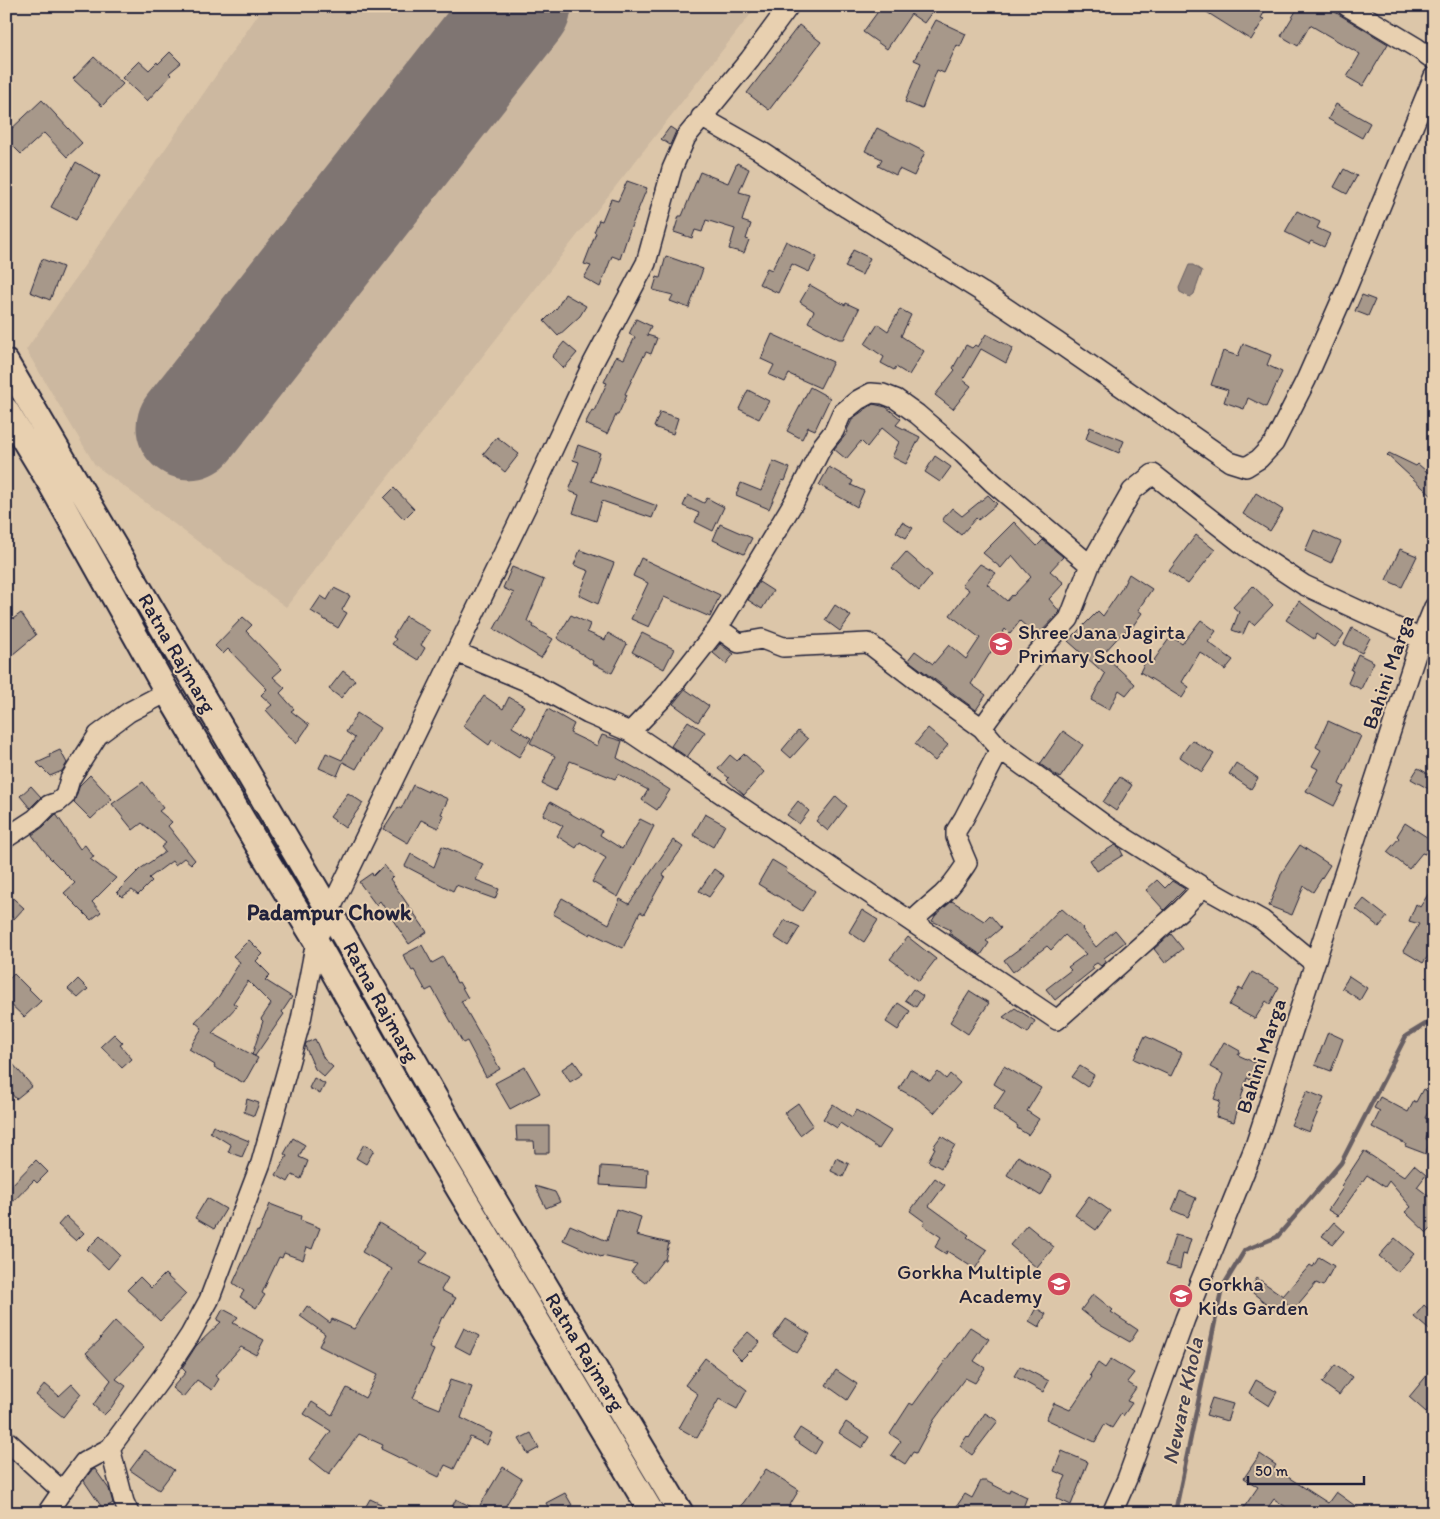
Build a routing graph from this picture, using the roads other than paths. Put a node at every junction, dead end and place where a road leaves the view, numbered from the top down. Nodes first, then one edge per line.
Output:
1 (788, 6) edge
2 (1347, 6) edge
3 (1434, 60) edge
4 (1434, 76) edge
5 (701, 117) junction
6 (6, 362) edge
7 (6, 410) edge
8 (1090, 565) junction
9 (1434, 607) edge
10 (718, 628) junction
11 (1427, 642) edge
12 (456, 652) junction
13 (167, 692) junction
14 (982, 728) junction
15 (630, 732) junction
16 (1000, 749) junction
17 (6, 838) edge
18 (1203, 887) junction
19 (329, 912) junction
20 (912, 922) junction
21 (316, 940) junction
22 (1314, 963) junction
23 (6, 1440) edge
24 (110, 1448) junction
25 (62, 1490) junction
26 (47, 1513) edge
27 (129, 1513) edge
28 (652, 1513) edge
29 (681, 1513) edge
30 (1112, 1513) edge

1 - 5 street
2 - 3 street
4 - 5 street
5 - 12 street
6 - 19 main road, Ratna Rajmarg
7 - 13 main road, Ratna Rajmarg
8 - 10 street
8 - 11 street
8 - 14 street
9 - 11 street, Bahini Marga
10 - 14 street
10 - 15 street
11 - 22 street, Bahini Marga
12 - 15 street
12 - 19 street
13 - 17 street
13 - 21 main road, Ratna Rajmarg
14 - 16 street
15 - 20 street
16 - 18 street
16 - 20 street
18 - 20 street
18 - 22 street
19 - 21 street
19 - 29 main road, Ratna Rajmarg
21 - 24 street
21 - 28 main road, Ratna Rajmarg
22 - 30 street, Bahini Marga
23 - 25 street
24 - 25 street
24 - 27 street
25 - 26 street

